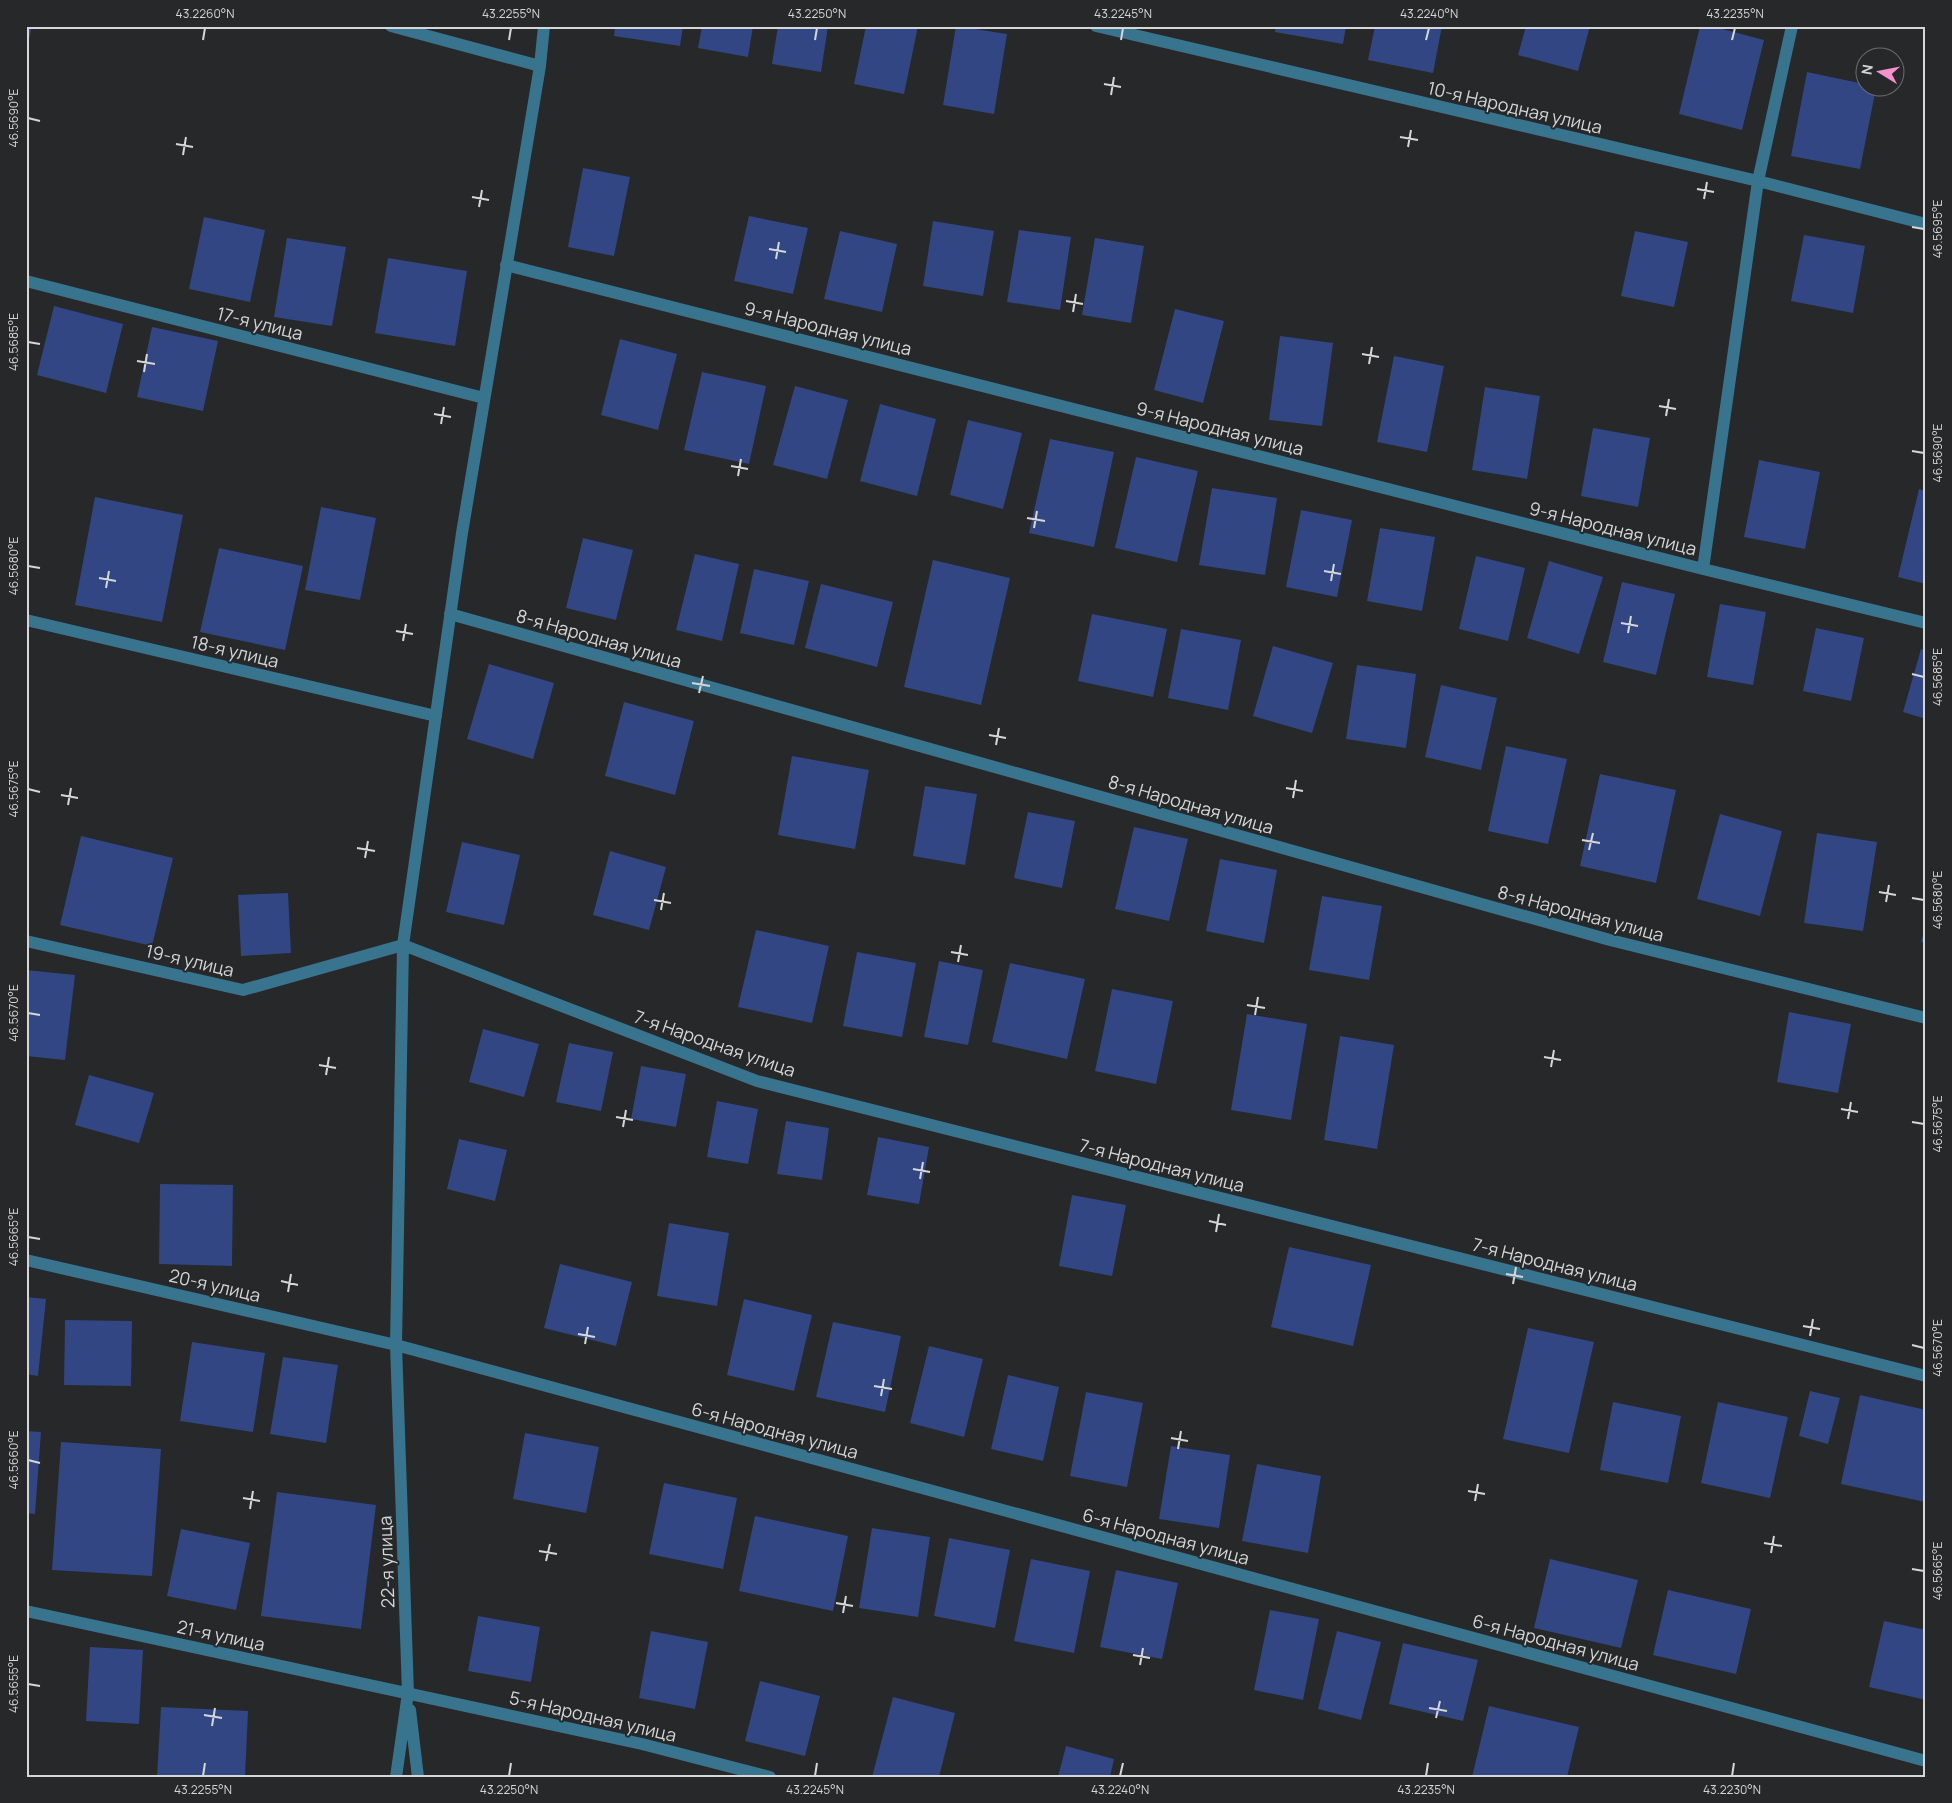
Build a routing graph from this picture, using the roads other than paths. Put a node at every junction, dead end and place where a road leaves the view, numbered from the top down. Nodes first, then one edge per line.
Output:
1 (391, 26) edge
2 (544, 26) edge
3 (1096, 26) edge
4 (1792, 26) edge
5 (540, 66) junction
6 (1758, 181) junction
7 (1926, 224) edge
8 (506, 264) junction
9 (26, 281) edge
10 (484, 398) junction
11 (1703, 569) junction
12 (450, 614) junction
13 (26, 620) edge
14 (1926, 623) edge
15 (436, 716) junction
16 (26, 941) edge
17 (403, 945) junction
18 (1926, 1018) edge
19 (26, 1260) edge
20 (396, 1345) junction
21 (1926, 1376) edge
22 (26, 1611) edge
23 (408, 1693) junction
24 (1926, 1761) edge
25 (396, 1777) edge
26 (418, 1777) edge
27 (770, 1777) edge

1 - 5 street
2 - 5 street, 22-я улица
3 - 6 street, 10-я Народная улица
4 - 6 street
5 - 8 street, 22-я улица
6 - 7 street, 10-я Народная улица
6 - 11 street
8 - 10 street, 22-я улица
8 - 11 street, 9-я Народная улица
9 - 10 street, 17-я улица
10 - 12 street, 22-я улица
11 - 14 street, 9-я Народная улица
12 - 15 street, 22-я улица
12 - 18 street, 8-я Народная улица
13 - 15 street, 18-я улица
15 - 17 street, 22-я улица
16 - 17 street, 19-я улица
17 - 20 street, 22-я улица
17 - 21 street, 7-я Народная улица
19 - 20 street, 20-я улица
20 - 23 street, 22-я улица
20 - 24 street, 6-я Народная улица
22 - 23 street, 21-я улица
23 - 25 street, 22-я улица
23 - 26 street
23 - 27 street, 5-я Народная улица

